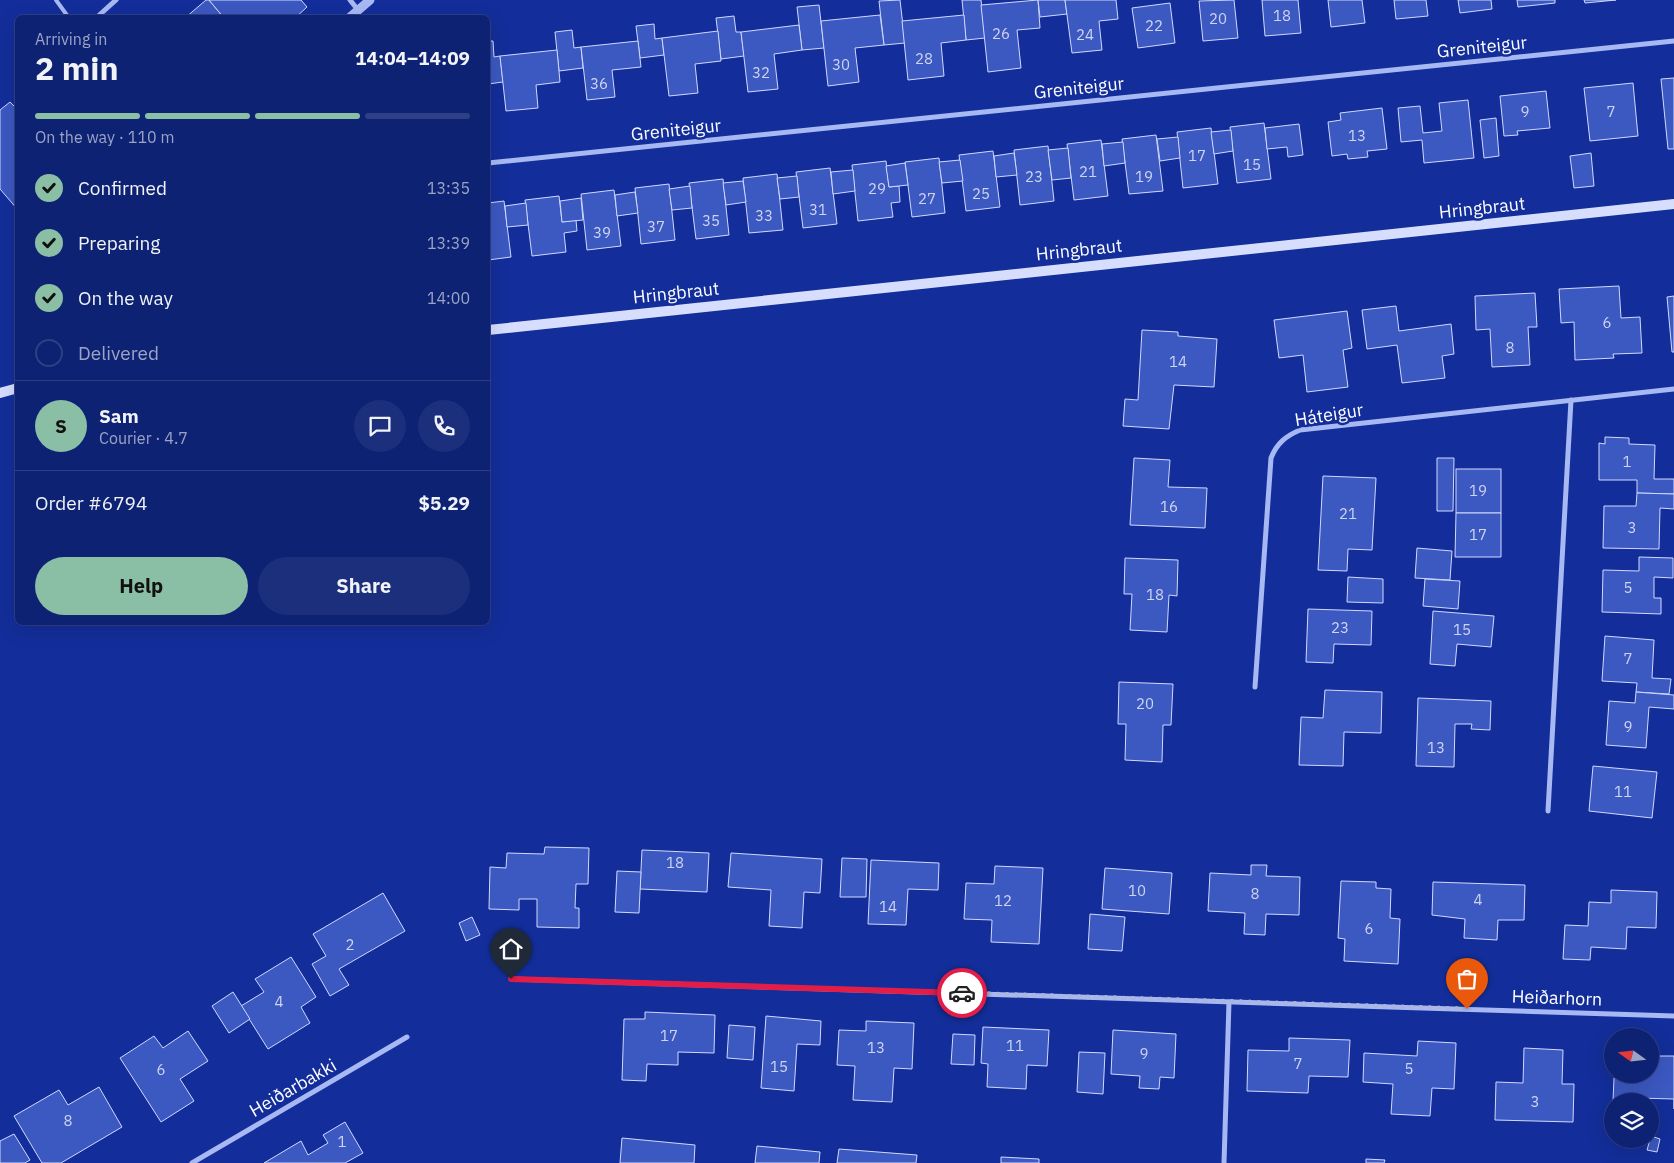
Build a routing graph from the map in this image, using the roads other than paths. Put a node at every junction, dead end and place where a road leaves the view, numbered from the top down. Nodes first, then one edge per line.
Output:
1 (56, 0) edge
2 (116, 0) edge
3 (350, 0) edge
4 (370, 0) edge
5 (358, 10) junction
6 (67, 15) edge
7 (99, 15) edge
8 (352, 15) edge
9 (1674, 41) edge
10 (490, 163) edge
11 (1674, 204) edge
12 (490, 330) edge
13 (15, 389) edge
14 (1674, 389) edge
15 (0, 393) edge
16 (1572, 400) junction
17 (1256, 688) dead end
18 (1548, 811) dead end
19 (511, 979) dead end
20 (1229, 1002) junction
21 (1674, 1016) edge
22 (407, 1037) dead end
23 (192, 1163) edge
24 (1224, 1163) edge

1 - 6 lane
2 - 7 street
3 - 5 street
4 - 5 street
5 - 8 street
9 - 10 street, Greniteigur
11 - 12 main road, Hringbraut
13 - 15 main road
14 - 16 street, Háteigur
16 - 17 street, Háteigur
16 - 18 street
19 - 20 street, Heiðarhorn
20 - 21 street, Heiðarhorn
20 - 24 street
22 - 23 street, Heiðarbakki

